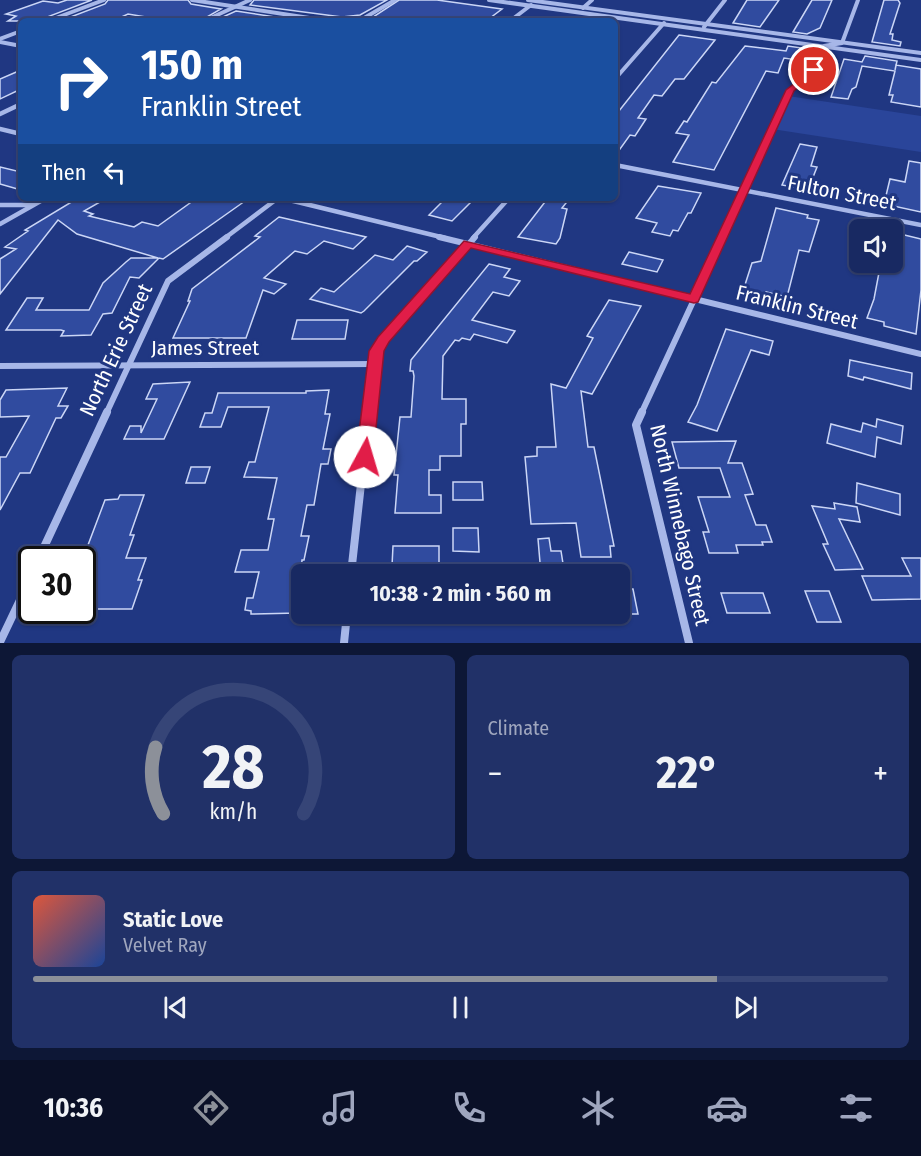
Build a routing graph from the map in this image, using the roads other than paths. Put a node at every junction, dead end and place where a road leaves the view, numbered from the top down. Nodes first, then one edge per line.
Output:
1 (104, 0) edge
2 (192, 0) edge
3 (250, 0) edge
4 (395, 0) edge
5 (489, 0) edge
6 (528, 0) edge
7 (592, 0) edge
8 (725, 0) edge
9 (858, 0) edge
10 (500, 1) edge
11 (536, 1) edge
12 (530, 6) junction
13 (236, 7) junction
14 (584, 7) junction
15 (578, 12) junction
16 (56, 18) edge
17 (211, 18) edge
18 (309, 18) edge
19 (364, 18) edge
20 (514, 18) edge
21 (668, 19) junction
22 (664, 24) junction
23 (706, 24) junction
24 (702, 30) junction
25 (18, 32) edge
26 (0, 40) edge
27 (842, 43) junction
28 (18, 45) edge
29 (824, 46) junction
30 (921, 53) edge
31 (921, 60) edge
32 (618, 76) edge
33 (18, 105) edge
34 (0, 114) edge
35 (0, 129) edge
36 (18, 133) edge
37 (618, 166) edge
38 (744, 190) junction
39 (41, 201) edge
40 (275, 201) edge
41 (291, 201) edge
42 (506, 201) edge
43 (0, 205) edge
44 (34, 205) junction
45 (0, 224) edge
46 (921, 225) edge
47 (468, 244) junction
48 (694, 299) junction
49 (921, 354) edge
50 (375, 364) junction
51 (129, 365) junction
52 (0, 366) edge
53 (45, 546) edge
54 (352, 564) edge
55 (18, 604) edge
56 (346, 624) edge
57 (0, 642) edge
58 (344, 643) edge
59 (689, 643) edge

1 - 16 street
2 - 13 street
3 - 13 street
4 - 19 street
5 - 10 street
6 - 11 street
7 - 14 street
8 - 23 street
9 - 27 street
10 - 12 street
11 - 12 street
11 - 14 street
12 - 15 street
12 - 20 street
13 - 17 street
13 - 18 street
14 - 15 street
14 - 21 street
15 - 22 street
21 - 22 street
21 - 23 street
22 - 24 street
22 - 32 street
23 - 24 street
23 - 27 street
24 - 29 street
25 - 26 street
26 - 28 street
27 - 29 street
27 - 30 street
29 - 31 street
29 - 38 street, North Winnebago Street
33 - 34 street
35 - 36 street
37 - 38 street, Fulton Street
38 - 46 street, Fulton Street
38 - 48 street, North Winnebago Street
39 - 44 street
40 - 51 street, North Erie Street
41 - 47 street, Franklin Street
42 - 47 street
43 - 44 street
44 - 45 street
47 - 48 street, Franklin Street
47 - 50 street
48 - 49 street, Franklin Street
48 - 59 street, North Winnebago Street
50 - 51 street, James Street
50 - 54 street
51 - 52 street, James Street
51 - 53 street, North Erie Street
55 - 57 street
56 - 58 street

